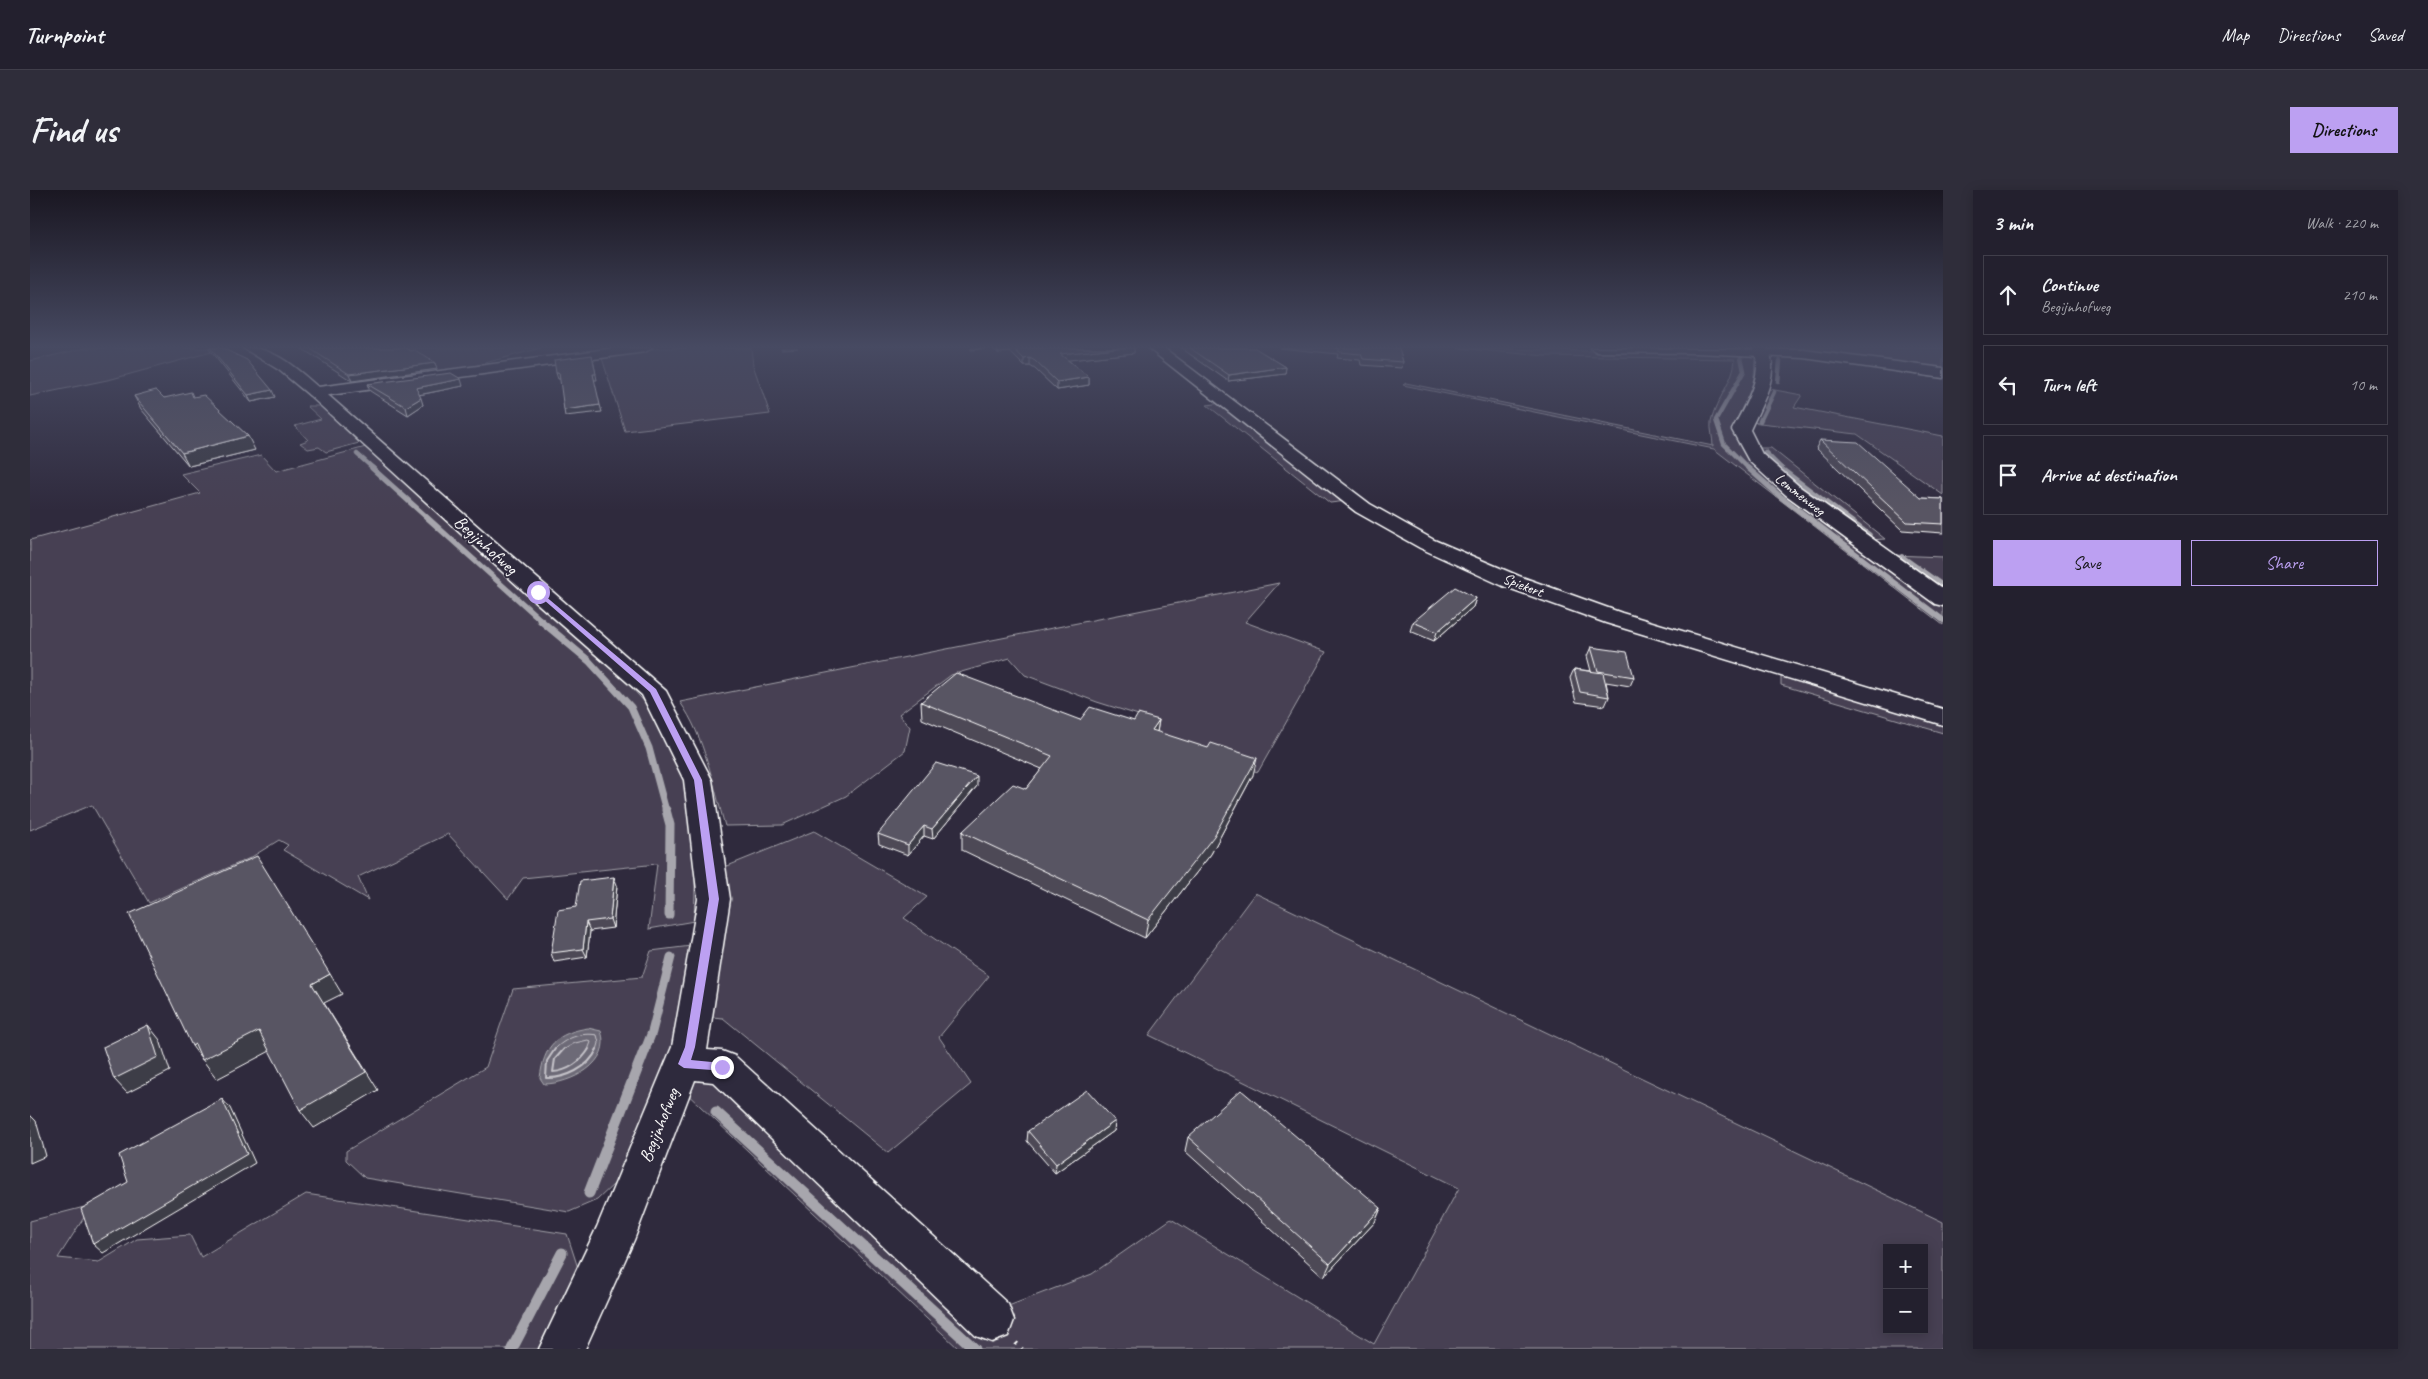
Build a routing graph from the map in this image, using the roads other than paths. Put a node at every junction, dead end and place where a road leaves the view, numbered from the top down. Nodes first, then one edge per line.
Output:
1 (326, 402) edge
2 (1225, 402) edge
3 (1753, 402) edge
4 (1943, 599) edge
5 (1943, 717) edge
6 (684, 1064) junction
7 (992, 1320) dead end
8 (562, 1349) edge

1 - 6 street, Begijnhofweg
2 - 5 street, Spiekert
3 - 4 street, Lemmenweg
6 - 7 street
6 - 8 street, Begijnhofweg

